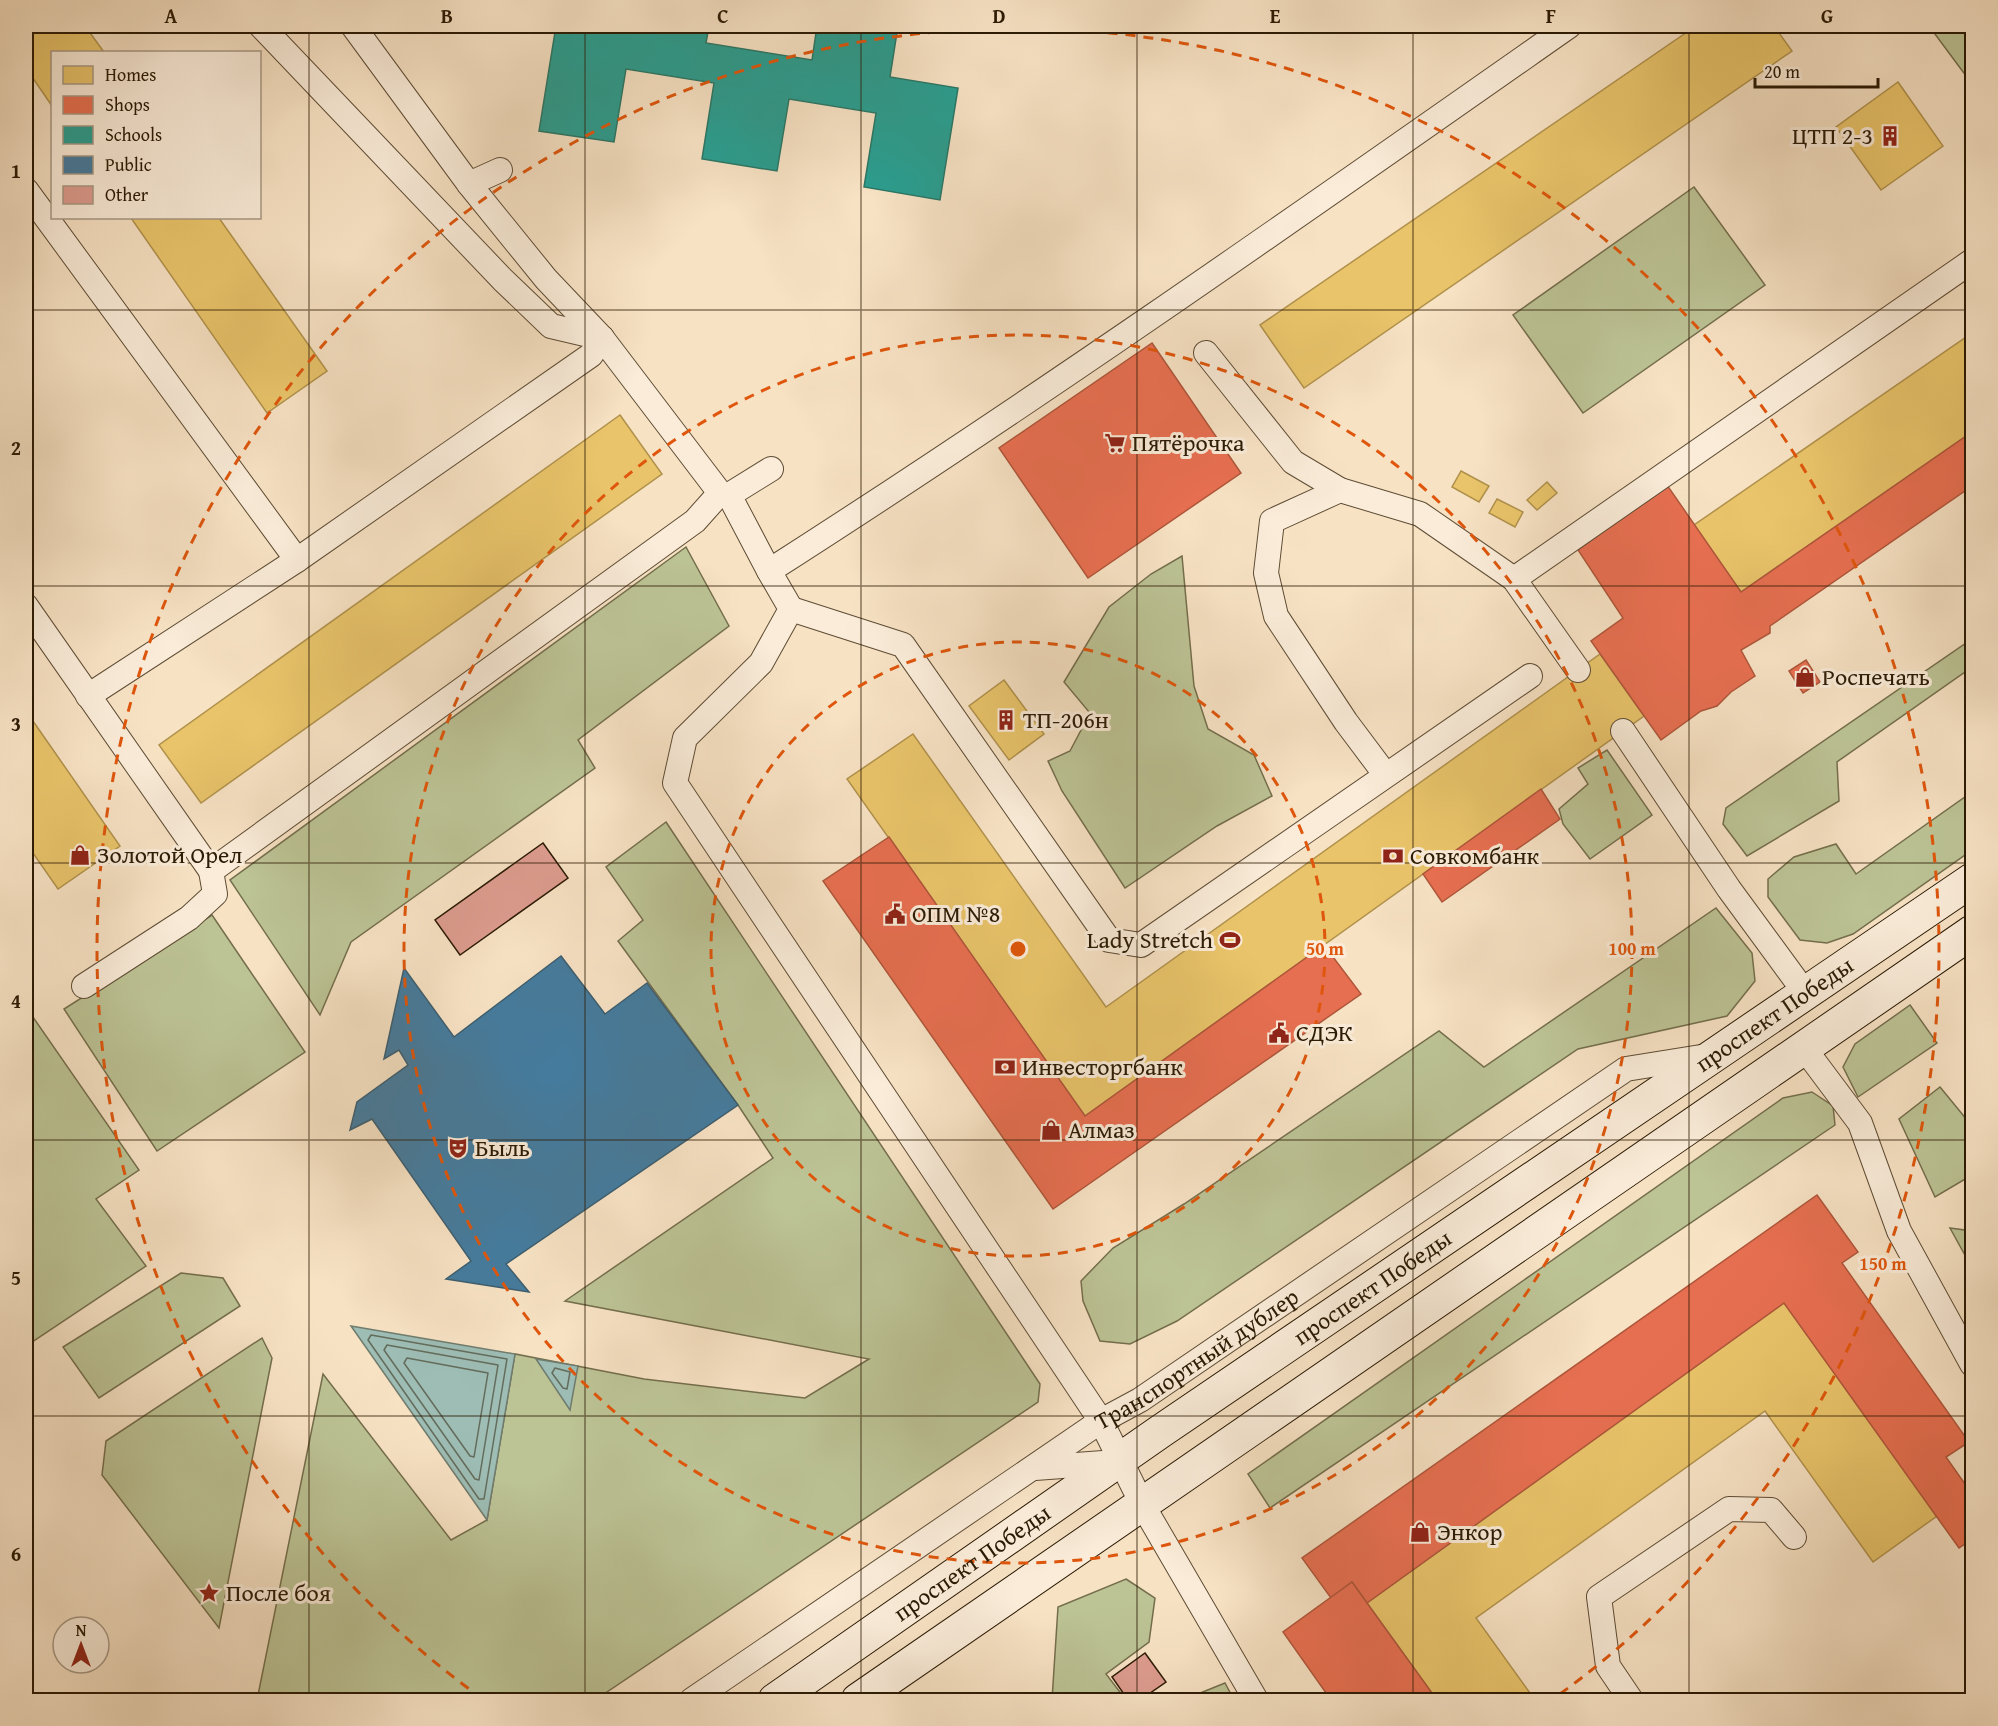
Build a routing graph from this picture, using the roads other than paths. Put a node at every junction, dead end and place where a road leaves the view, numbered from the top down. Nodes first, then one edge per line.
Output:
1 (261, 26) edge
2 (353, 26) edge
3 (1569, 26) edge
4 (500, 170) dead end
5 (469, 184) junction
6 (26, 190) edge
7 (1972, 261) edge
8 (602, 338) junction
9 (1206, 352) dead end
10 (771, 469) dead end
11 (1340, 490) junction
12 (724, 494) junction
13 (297, 560) junction
14 (769, 571) junction
15 (1514, 579) junction
16 (26, 606) edge
17 (791, 609) junction
18 (1578, 670) dead end
19 (1530, 675) dead end
20 (88, 696) junction
21 (1623, 731) dead end
22 (1385, 774) junction
23 (211, 871) junction
24 (1972, 880) edge
25 (1972, 932) edge
26 (84, 986) dead end
27 (1806, 994) junction
28 (1804, 1048) junction
29 (1716, 1055) junction
30 (1972, 1364) edge
31 (1101, 1421) junction
32 (1121, 1461) junction
33 (1033, 1468) junction
34 (1142, 1504) junction
35 (1794, 1536) dead end
36 (692, 1701) edge
37 (775, 1701) edge
38 (858, 1701) edge
39 (1256, 1701) edge
40 (1631, 1701) edge

1 - 8 lane
2 - 5 lane
3 - 14 lane
4 - 5 lane
5 - 8 lane
6 - 13 lane
7 - 15 lane
8 - 12 lane
8 - 13 lane
9 - 11 lane
10 - 12 lane
11 - 15 lane
11 - 22 lane
12 - 14 lane
12 - 23 lane
13 - 20 lane
14 - 17 lane
15 - 18 lane
16 - 20 lane
17 - 22 lane
17 - 31 lane
19 - 22 lane
20 - 23 lane
21 - 27 lane
23 - 26 lane
24 - 27 main road, проспект Победы
25 - 28 main road, проспект Победы
27 - 29 main road, проспект Победы
28 - 30 lane
28 - 34 main road, проспект Победы
29 - 31 lane, Транспортный дублер
29 - 32 main road, проспект Победы
31 - 32 lane
31 - 33 lane, Транспортный дублер
32 - 33 lane
32 - 34 lane
32 - 37 main road, проспект Победы
33 - 36 lane, Транспортный дублер
34 - 38 main road, проспект Победы
34 - 39 lane
35 - 40 lane

